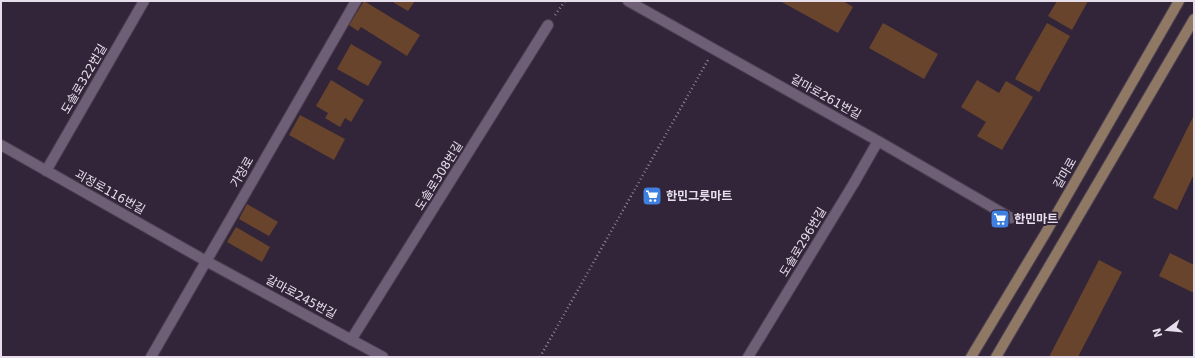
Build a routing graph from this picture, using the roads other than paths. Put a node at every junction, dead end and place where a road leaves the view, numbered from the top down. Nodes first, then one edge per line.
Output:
1 (144, 1) edge
2 (356, 1) edge
3 (628, 1) edge
4 (1179, 1) edge
5 (1194, 19) edge
6 (548, 25) dead end
7 (878, 141) junction
8 (1, 145) edge
9 (46, 171) junction
10 (1011, 218) dead end
11 (206, 261) junction
12 (352, 340) junction
13 (151, 357) edge
14 (383, 357) edge
15 (748, 357) edge
16 (971, 357) edge
17 (996, 357) edge

1 - 9 street, 도솔로322번길
2 - 11 street, 가장로
3 - 7 street, 갈마로261번길
4 - 16 main road, 갈마로
5 - 17 main road
6 - 12 street, 도솔로308번길
7 - 10 street, 갈마로261번길
7 - 15 street, 도솔로296번길
8 - 9 street, 괴정로116번길
9 - 11 street, 괴정로116번길
11 - 12 street, 갈마로245번길
11 - 13 street, 가장로
12 - 14 street, 갈마로245번길

